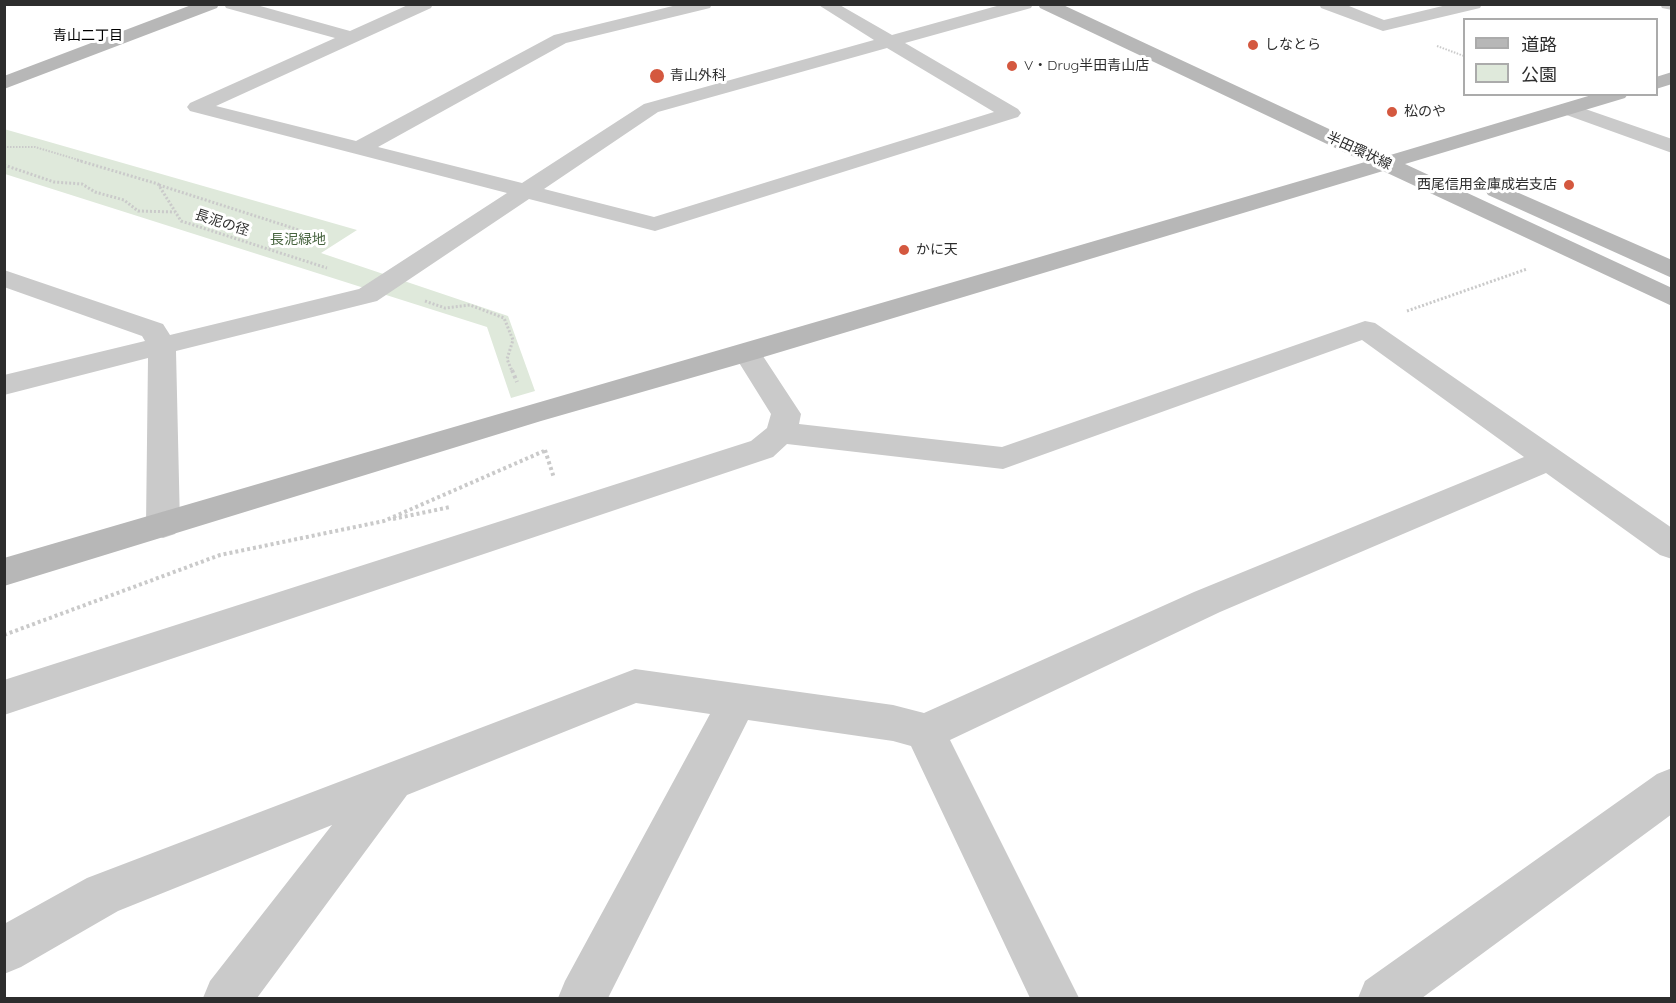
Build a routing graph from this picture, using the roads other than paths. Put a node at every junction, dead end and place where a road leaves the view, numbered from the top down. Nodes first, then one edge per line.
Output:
1 (211, 4) edge
2 (232, 4) edge
3 (425, 4) edge
4 (704, 4) edge
5 (825, 4) edge
6 (1026, 4) edge
7 (1046, 4) edge
8 (1087, 4) edge
9 (1327, 4) edge
10 (1474, 4) edge
11 (352, 37) junction
12 (889, 41) junction
13 (4, 83) edge
14 (1611, 96) edge
15 (1568, 109) junction
16 (1346, 122) dead end
17 (1671, 147) edge
18 (358, 149) junction
19 (1384, 151) junction
20 (1415, 153) junction
21 (1444, 166) dead end
22 (1474, 180) dead end
23 (526, 192) junction
24 (1671, 270) edge
25 (4, 278) edge
26 (1671, 298) edge
27 (162, 346) junction
28 (747, 353) junction
29 (4, 385) edge
30 (781, 433) junction
31 (1550, 459) junction
32 (163, 525) junction
33 (1671, 546) edge
34 (4, 572) edge
35 (4, 698) edge
36 (737, 702) junction
37 (925, 732) junction
38 (393, 780) junction
39 (1671, 788) edge
40 (4, 950) edge
41 (227, 999) edge
42 (582, 999) edge
43 (1055, 999) edge
44 (1382, 999) edge

1 - 13 street
2 - 11 street
3 - 11 street
4 - 18 street
5 - 12 street
6 - 12 street
7 - 19 street, 半田環状線
8 - 16 street, 半田環状線
9 - 10 street
11 - 18 street
12 - 23 street
12 - 23 street
14 - 15 street
15 - 17 street
15 - 20 street
18 - 23 street
19 - 20 street
19 - 26 street, 半田環状線
19 - 28 street
20 - 21 street, 半田環状線
22 - 24 street
23 - 27 street
25 - 27 street
27 - 29 street
27 - 32 street
28 - 30 street
28 - 32 street
30 - 31 street
30 - 35 street
31 - 33 street
31 - 37 street
32 - 34 street
36 - 37 street
36 - 38 street
36 - 42 street
37 - 43 street
38 - 40 street
38 - 41 street
39 - 44 street

